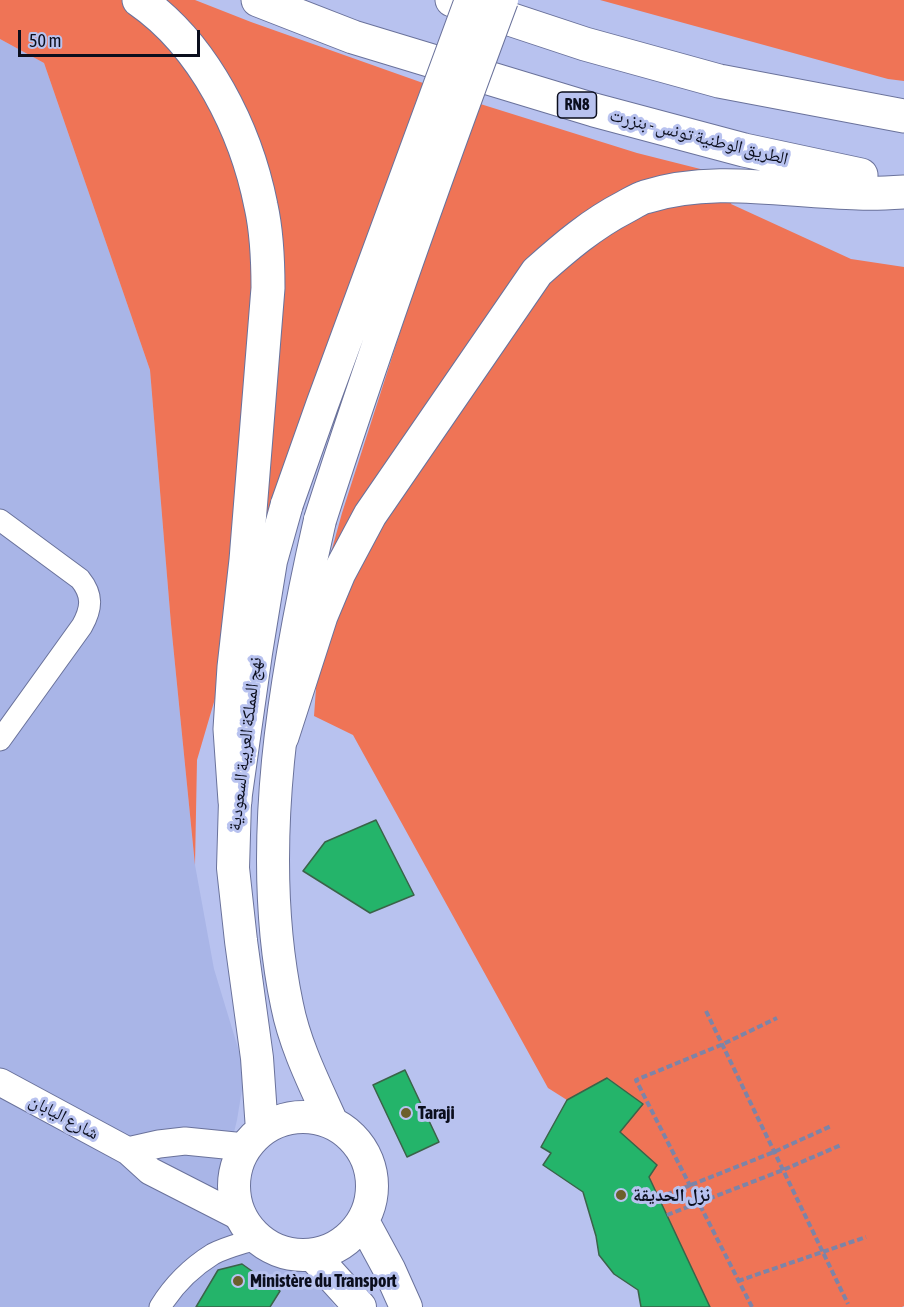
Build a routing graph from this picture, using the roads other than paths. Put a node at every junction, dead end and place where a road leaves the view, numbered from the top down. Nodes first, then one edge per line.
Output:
1 (139, 0) edge
2 (258, 0) edge
3 (452, 0) edge
4 (471, 0) edge
5 (502, 0) edge
6 (904, 116) edge
7 (904, 183) edge
8 (904, 192) edge
9 (0, 520) edge
10 (282, 737) junction
11 (0, 740) edge
12 (235, 801) junction
13 (0, 1082) edge
14 (333, 1123) junction
15 (253, 1139) junction
16 (128, 1152) junction
17 (363, 1221) junction
18 (250, 1228) junction
19 (313, 1255) junction
20 (160, 1307) edge
21 (360, 1307) edge
22 (406, 1307) edge

1 - 12 highway
2 - 7 highway, الطريق الوطنية تونس - بنزرت / RN8
3 - 6 highway
4 - 12 main road, نهج المملكة العربية السعودية, bridge
5 - 10 main road, نهج المملكة العربية السعودية, bridge
8 - 10 highway
9 - 11 street
10 - 14 main road, نهج المملكة العربية السعودية
12 - 15 main road, نهج المملكة العربية السعودية
13 - 16 street, شارع اليابان
14 - 15 main road, نهج المملكة العربية السعودية
14 - 17 main road, نهج المملكة العربية السعودية
15 - 16 street
15 - 18 main road, نهج المملكة العربية السعودية
16 - 18 street, شارع اليابان
17 - 19 main road, نهج المملكة العربية السعودية
17 - 22 main road
18 - 19 main road, نهج المملكة العربية السعودية
18 - 20 street
19 - 21 main road

